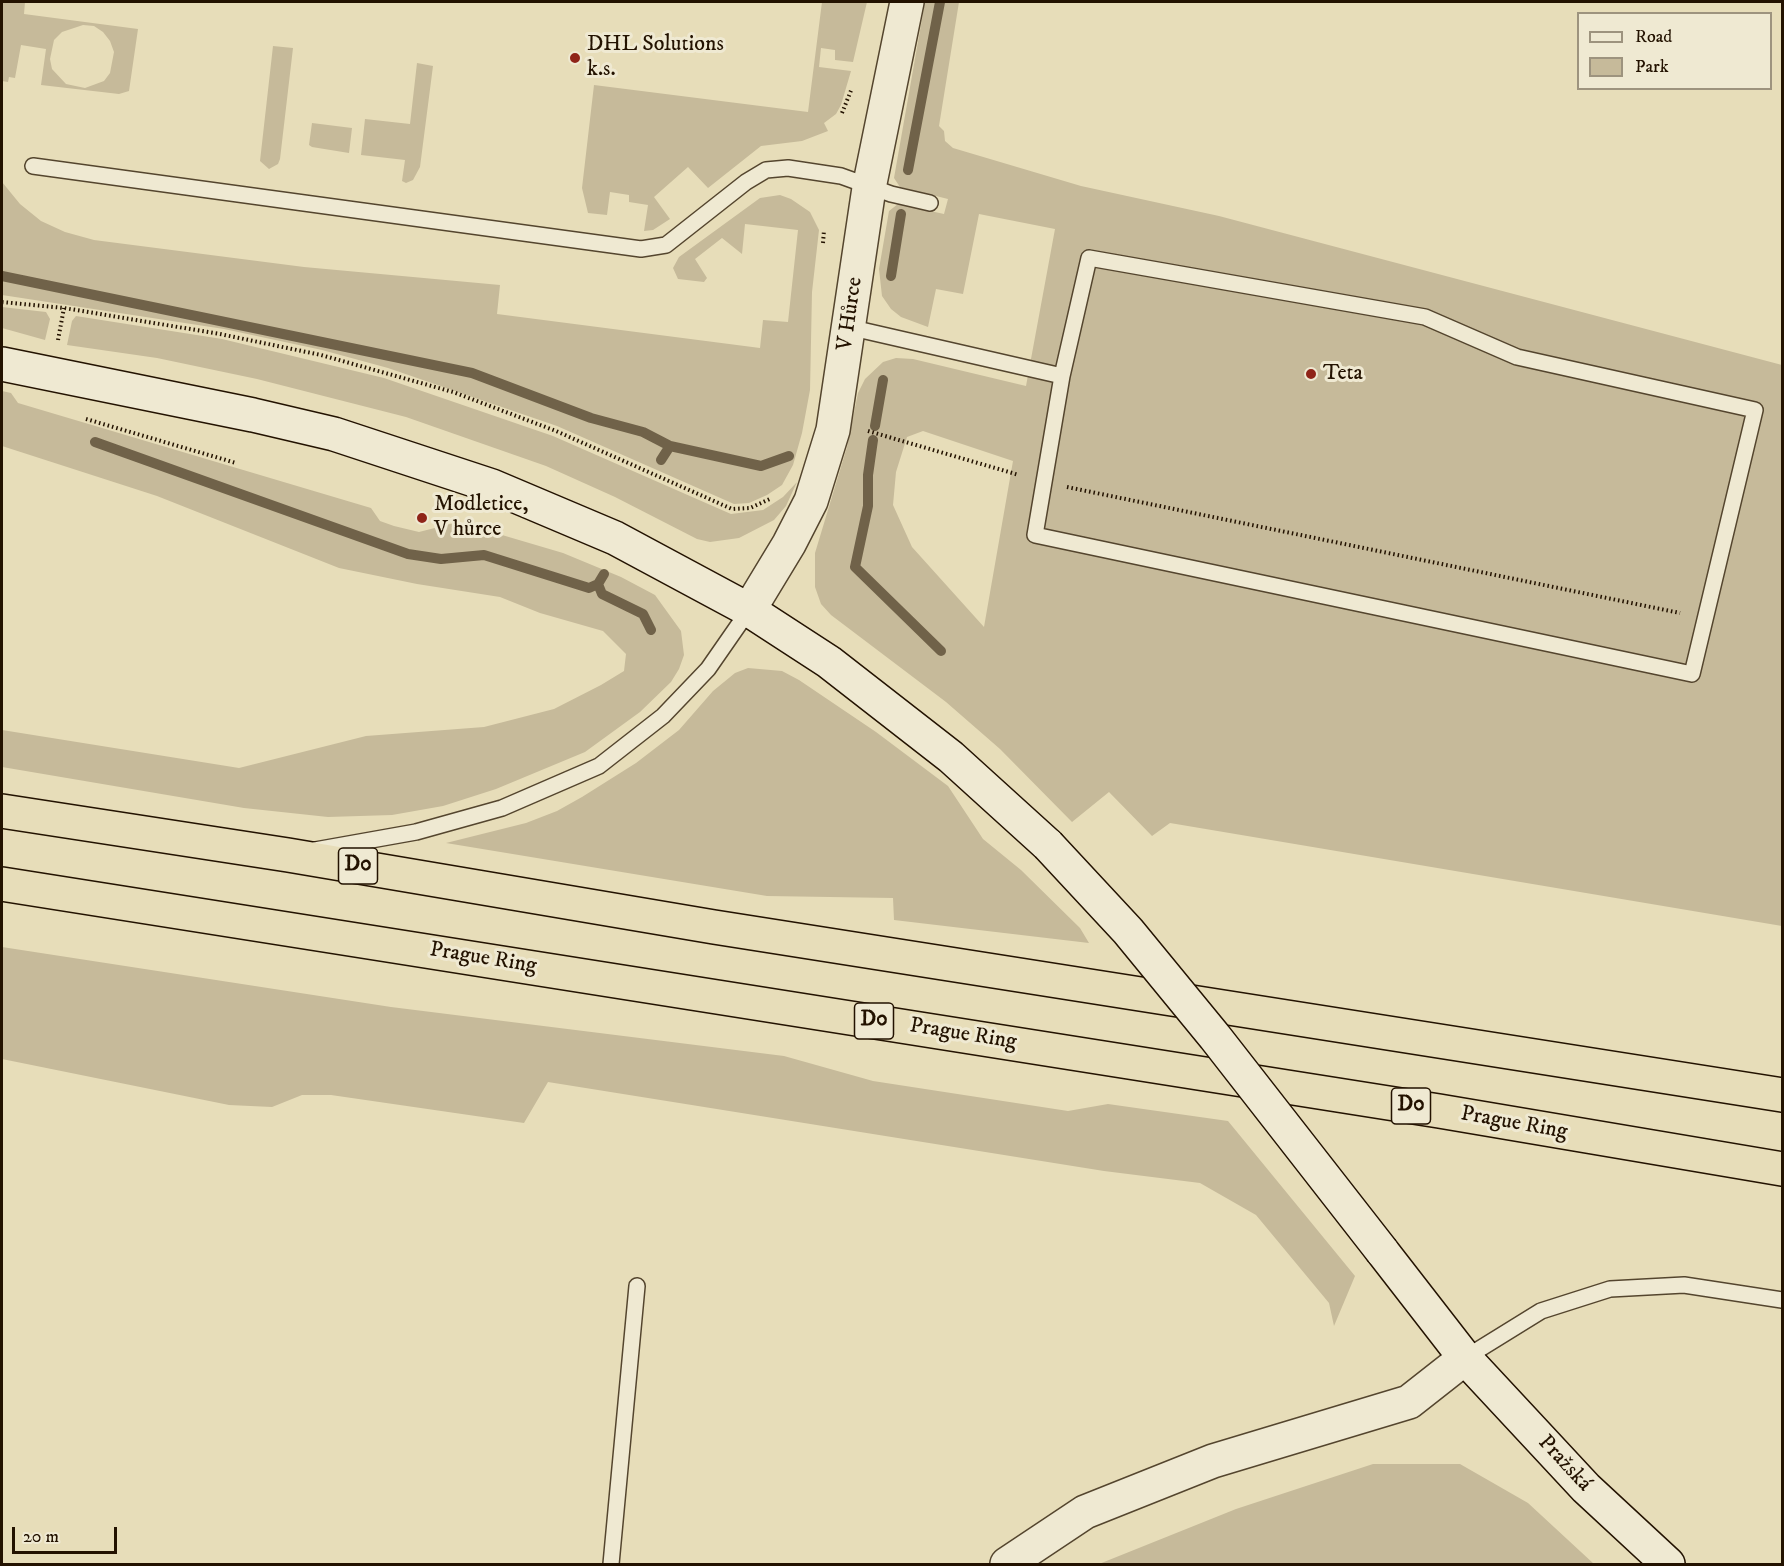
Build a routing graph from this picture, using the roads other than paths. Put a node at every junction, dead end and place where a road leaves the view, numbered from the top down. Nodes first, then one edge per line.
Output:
1 (907, 2) edge
2 (33, 166) dead end
3 (869, 188) junction
4 (930, 203) dead end
5 (848, 327) junction
6 (2, 364) edge
7 (1062, 376) junction
8 (749, 610) junction
9 (2, 811) edge
10 (288, 855) junction
11 (2, 884) edge
12 (1782, 1095) edge
13 (1782, 1169) edge
14 (637, 1286) dead end
15 (1782, 1300) edge
16 (1466, 1358) junction
17 (610, 1564) edge
18 (1007, 1564) edge
19 (1668, 1564) edge

1 - 3 main road, V Hůrce
2 - 3 lane
3 - 4 lane
3 - 5 main road, V Hůrce
5 - 7 lane
5 - 8 main road, V Hůrce
6 - 8 main road, Pražská
7 - 7 lane
8 - 10 lane
8 - 16 main road, Pražská, bridge
9 - 10 highway, D0
10 - 12 highway, D0
11 - 13 highway, Prague Ring / D0
14 - 17 lane
15 - 16 lane
16 - 18 main road
16 - 19 main road, Pražská

